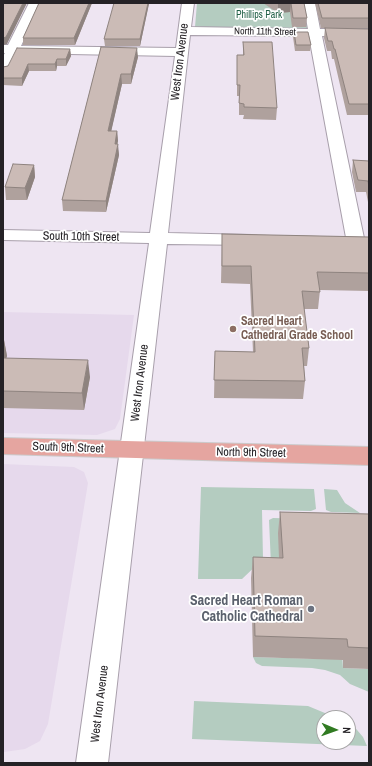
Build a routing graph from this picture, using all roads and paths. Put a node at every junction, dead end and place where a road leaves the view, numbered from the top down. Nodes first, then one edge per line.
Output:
1 (35, 3) edge
2 (188, 3) edge
3 (309, 3) edge
4 (184, 31) junction
5 (315, 33) junction
6 (369, 33) edge
7 (8, 49) edge
8 (181, 52) junction
9 (3, 69) edge
10 (3, 235) edge
11 (158, 239) junction
12 (269, 241) edge
13 (355, 242) edge
14 (3, 446) edge
15 (133, 451) junction
16 (369, 456) edge
17 (92, 763) edge

1 - 7 street
2 - 4 street, West Iron Avenue
3 - 5 street
4 - 5 street, North 11th Street
4 - 8 street, West Iron Avenue
5 - 6 street, North 11th Street
5 - 13 street
7 - 8 street
7 - 9 street
8 - 11 street, West Iron Avenue
10 - 11 street, South 10th Street
11 - 12 street, South 10th Street
11 - 15 street, West Iron Avenue
14 - 15 main road, South 9th Street
15 - 16 main road, North 9th Street
15 - 17 street, West Iron Avenue

